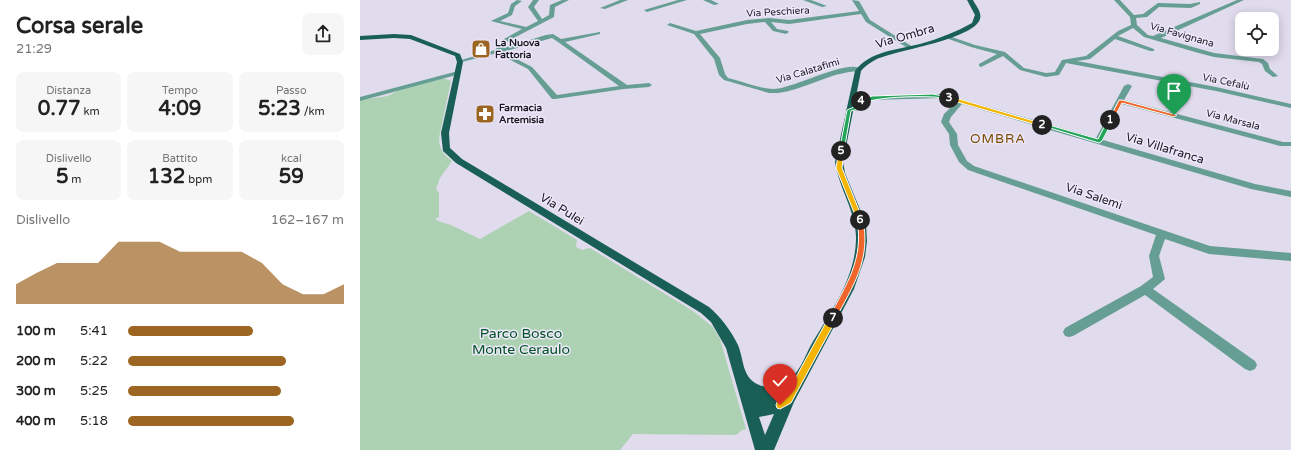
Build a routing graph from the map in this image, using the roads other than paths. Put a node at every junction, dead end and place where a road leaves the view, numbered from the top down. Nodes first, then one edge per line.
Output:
1 (536, 0) edge
2 (566, 0) edge
3 (624, 0) edge
4 (684, 0) edge
5 (706, 0) edge
6 (806, 0) edge
7 (855, 0) edge
8 (970, 0) edge
9 (1117, 0) edge
10 (1241, 0) edge
11 (519, 1) dead end
12 (1198, 3) dead end
13 (716, 4) dead end
14 (824, 6) dead end
15 (603, 8) dead end
16 (647, 10) dead end
17 (862, 12) junction
18 (1133, 17) junction
19 (769, 20) junction
20 (541, 22) junction
21 (670, 25) dead end
22 (1134, 26) junction
23 (527, 29) junction
24 (547, 29) dead end
25 (786, 32) dead end
26 (696, 33) junction
27 (598, 34) dead end
28 (946, 36) junction
29 (546, 37) junction
30 (1114, 37) junction
31 (360, 38) edge
32 (1153, 38) junction
33 (560, 41) junction
34 (910, 48) junction
35 (1152, 50) dead end
36 (499, 51) junction
37 (1003, 53) junction
38 (1064, 61) junction
39 (460, 62) junction
40 (981, 65) dead end
41 (859, 69) junction
42 (458, 74) junction
43 (1275, 76) dead end
44 (649, 85) dead end
45 (1128, 86) dead end
46 (623, 87) junction
47 (360, 99) edge
48 (961, 101) junction
49 (1120, 101) junction
50 (1289, 106) dead end
51 (849, 110) junction
52 (1099, 141) junction
53 (1291, 144) edge
54 (1291, 194) edge
55 (1162, 233) junction
56 (1291, 257) edge
57 (1145, 289) junction
58 (1069, 332) dead end
59 (1250, 365) dead end
60 (799, 379) junction
61 (742, 382) junction
62 (775, 394) junction
63 (788, 400) junction
64 (750, 411) junction
65 (762, 450) edge
66 (767, 450) edge

1 - 20 street
2 - 20 street
3 - 15 street
4 - 16 street
5 - 13 street
6 - 14 street
7 - 17 street
8 - 28 main road, Via Ombra
9 - 18 street
10 - 32 street
11 - 23 street
12 - 18 street
17 - 19 street, Via Peschiera
17 - 34 street
18 - 22 street, Via Favignana
19 - 25 street
19 - 26 street, Via Peschiera
20 - 23 street
21 - 26 street
22 - 30 street
22 - 32 street, Via Favignana
23 - 36 street
24 - 29 street
26 - 41 street, Via Calatafimi
27 - 33 street
28 - 34 main road, Via Ombra
28 - 37 street
29 - 33 street
29 - 36 street
30 - 35 street
30 - 38 street
31 - 39 main road
32 - 43 street, Via Favignana
33 - 46 street
34 - 41 main road, Via Ombra
36 - 39 street
36 - 46 street
37 - 38 street
37 - 40 street
38 - 50 street, Via Cefalù
39 - 42 main road, Via Pulei
41 - 51 main road
42 - 47 street
42 - 61 main road, Via Pulei
44 - 46 street
45 - 49 street
48 - 51 street, Via Villafranca
48 - 52 street, Via Villafranca
48 - 55 street, Via Salemi
49 - 52 street
49 - 53 street, Via Marsala
51 - 60 main road
52 - 54 street, Via Villafranca
55 - 56 street, Via Salemi
55 - 57 street
57 - 58 street
57 - 59 street
60 - 62 main road
60 - 63 main road
61 - 62 main road
61 - 64 main road, Via Pulei
62 - 64 main road
63 - 64 main road
63 - 66 main road
64 - 65 main road, Via Pulei

